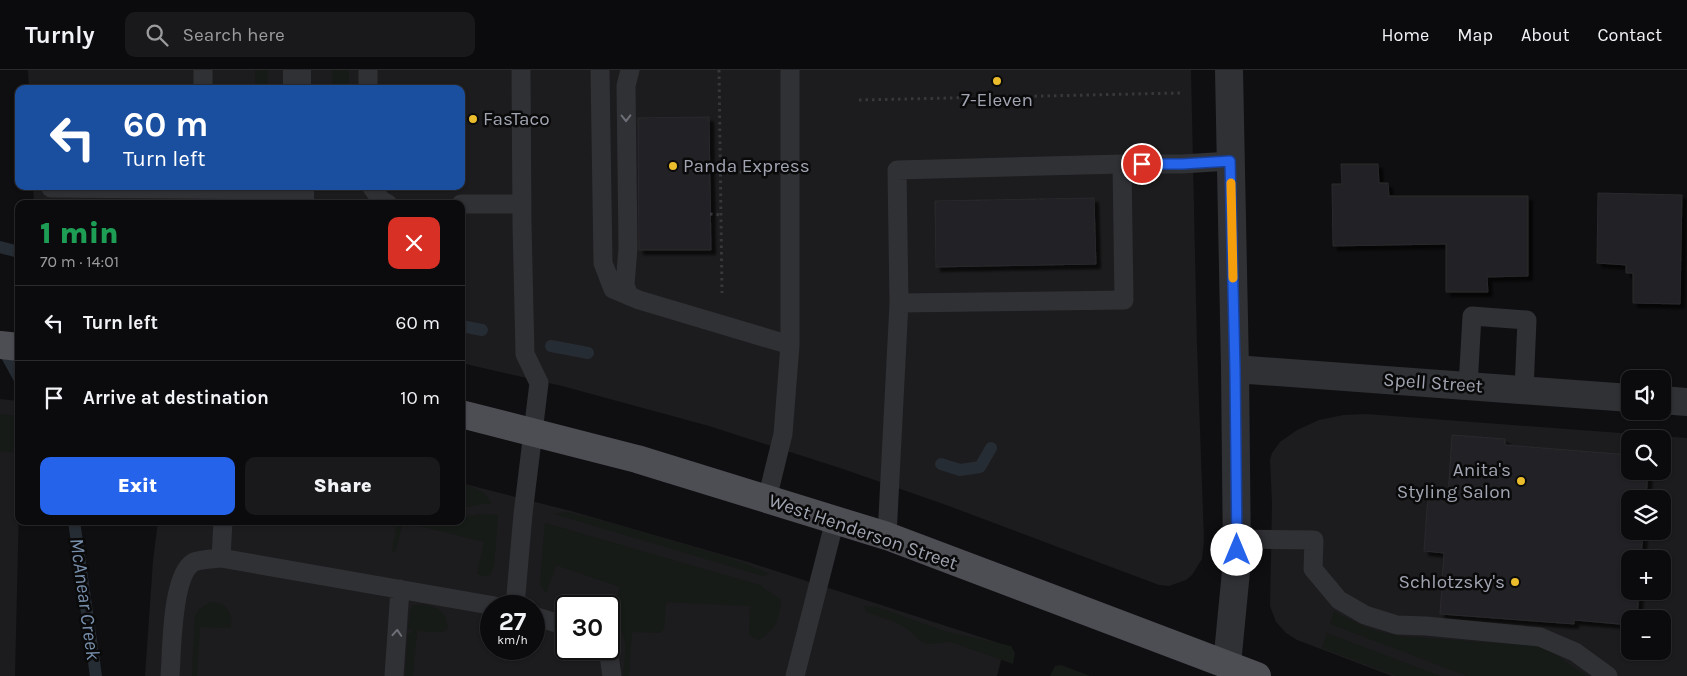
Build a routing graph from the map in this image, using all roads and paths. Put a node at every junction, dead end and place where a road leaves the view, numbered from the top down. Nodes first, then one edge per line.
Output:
1 (203, 70) edge
2 (297, 70) edge
3 (368, 70) edge
4 (521, 70) edge
5 (600, 70) edge
6 (630, 70) edge
7 (718, 70) edge
8 (790, 70) edge
9 (1229, 70) edge
10 (203, 85) edge
11 (297, 85) edge
12 (368, 85) edge
13 (1180, 93) dead end
14 (859, 100) dead end
15 (1230, 161) junction
16 (1122, 164) junction
17 (720, 172) junction
18 (790, 172) junction
19 (242, 190) edge
20 (300, 193) edge
21 (465, 204) edge
22 (522, 204) junction
23 (710, 214) dead end
24 (721, 215) junction
25 (629, 296) junction
26 (722, 297) dead end
27 (899, 303) junction
28 (0, 345) edge
29 (790, 345) junction
30 (15, 347) edge
31 (1235, 369) junction
32 (1468, 386) junction
33 (1524, 390) junction
34 (1621, 397) edge
35 (1671, 401) edge
36 (1687, 402) edge
37 (465, 415) edge
38 (533, 431) junction
39 (767, 499) junction
40 (835, 520) junction
41 (223, 525) edge
42 (887, 536) junction
43 (1237, 539) junction
44 (221, 558) junction
45 (400, 589) junction
46 (516, 595) edge
47 (480, 603) edge
48 (610, 660) edge
49 (1227, 664) junction
50 (170, 676) edge
51 (394, 676) edge
52 (612, 676) edge
53 (795, 676) edge
54 (1257, 676) edge
55 (1608, 676) edge

1 - 10 lane
2 - 11 street
3 - 12 lane
4 - 22 lane
5 - 25 lane
6 -> 25 lane
7 - 17 path
8 - 18 lane
9 - 15 street
13 - 14 path
15 - 16 lane
15 - 31 street
16 - 27 lane
16 - 27 lane
17 - 18 path
17 - 24 path
18 - 29 lane
19 - 20 lane
21 - 22 lane
22 - 38 lane
23 - 24 path
24 - 26 path
25 - 29 lane
27 - 42 lane
28 - 30 main road
29 - 39 lane
31 - 32 street, Spell Street
31 - 43 street
32 - 33 street, Spell Street
32 - 33 lane
33 - 34 street, Spell Street
35 - 36 street
37 - 38 main road, West Henderson Street
38 - 39 main road, West Henderson Street
38 - 46 lane
39 - 40 main road, West Henderson Street
40 - 42 main road, West Henderson Street
40 - 53 lane
41 - 44 lane
42 - 49 main road, West Henderson Street
43 - 49 street
43 - 55 lane
44 - 45 lane
44 - 50 lane
45 - 47 lane
51 -> 45 lane
48 - 52 lane
49 - 54 main road, West Henderson Street

